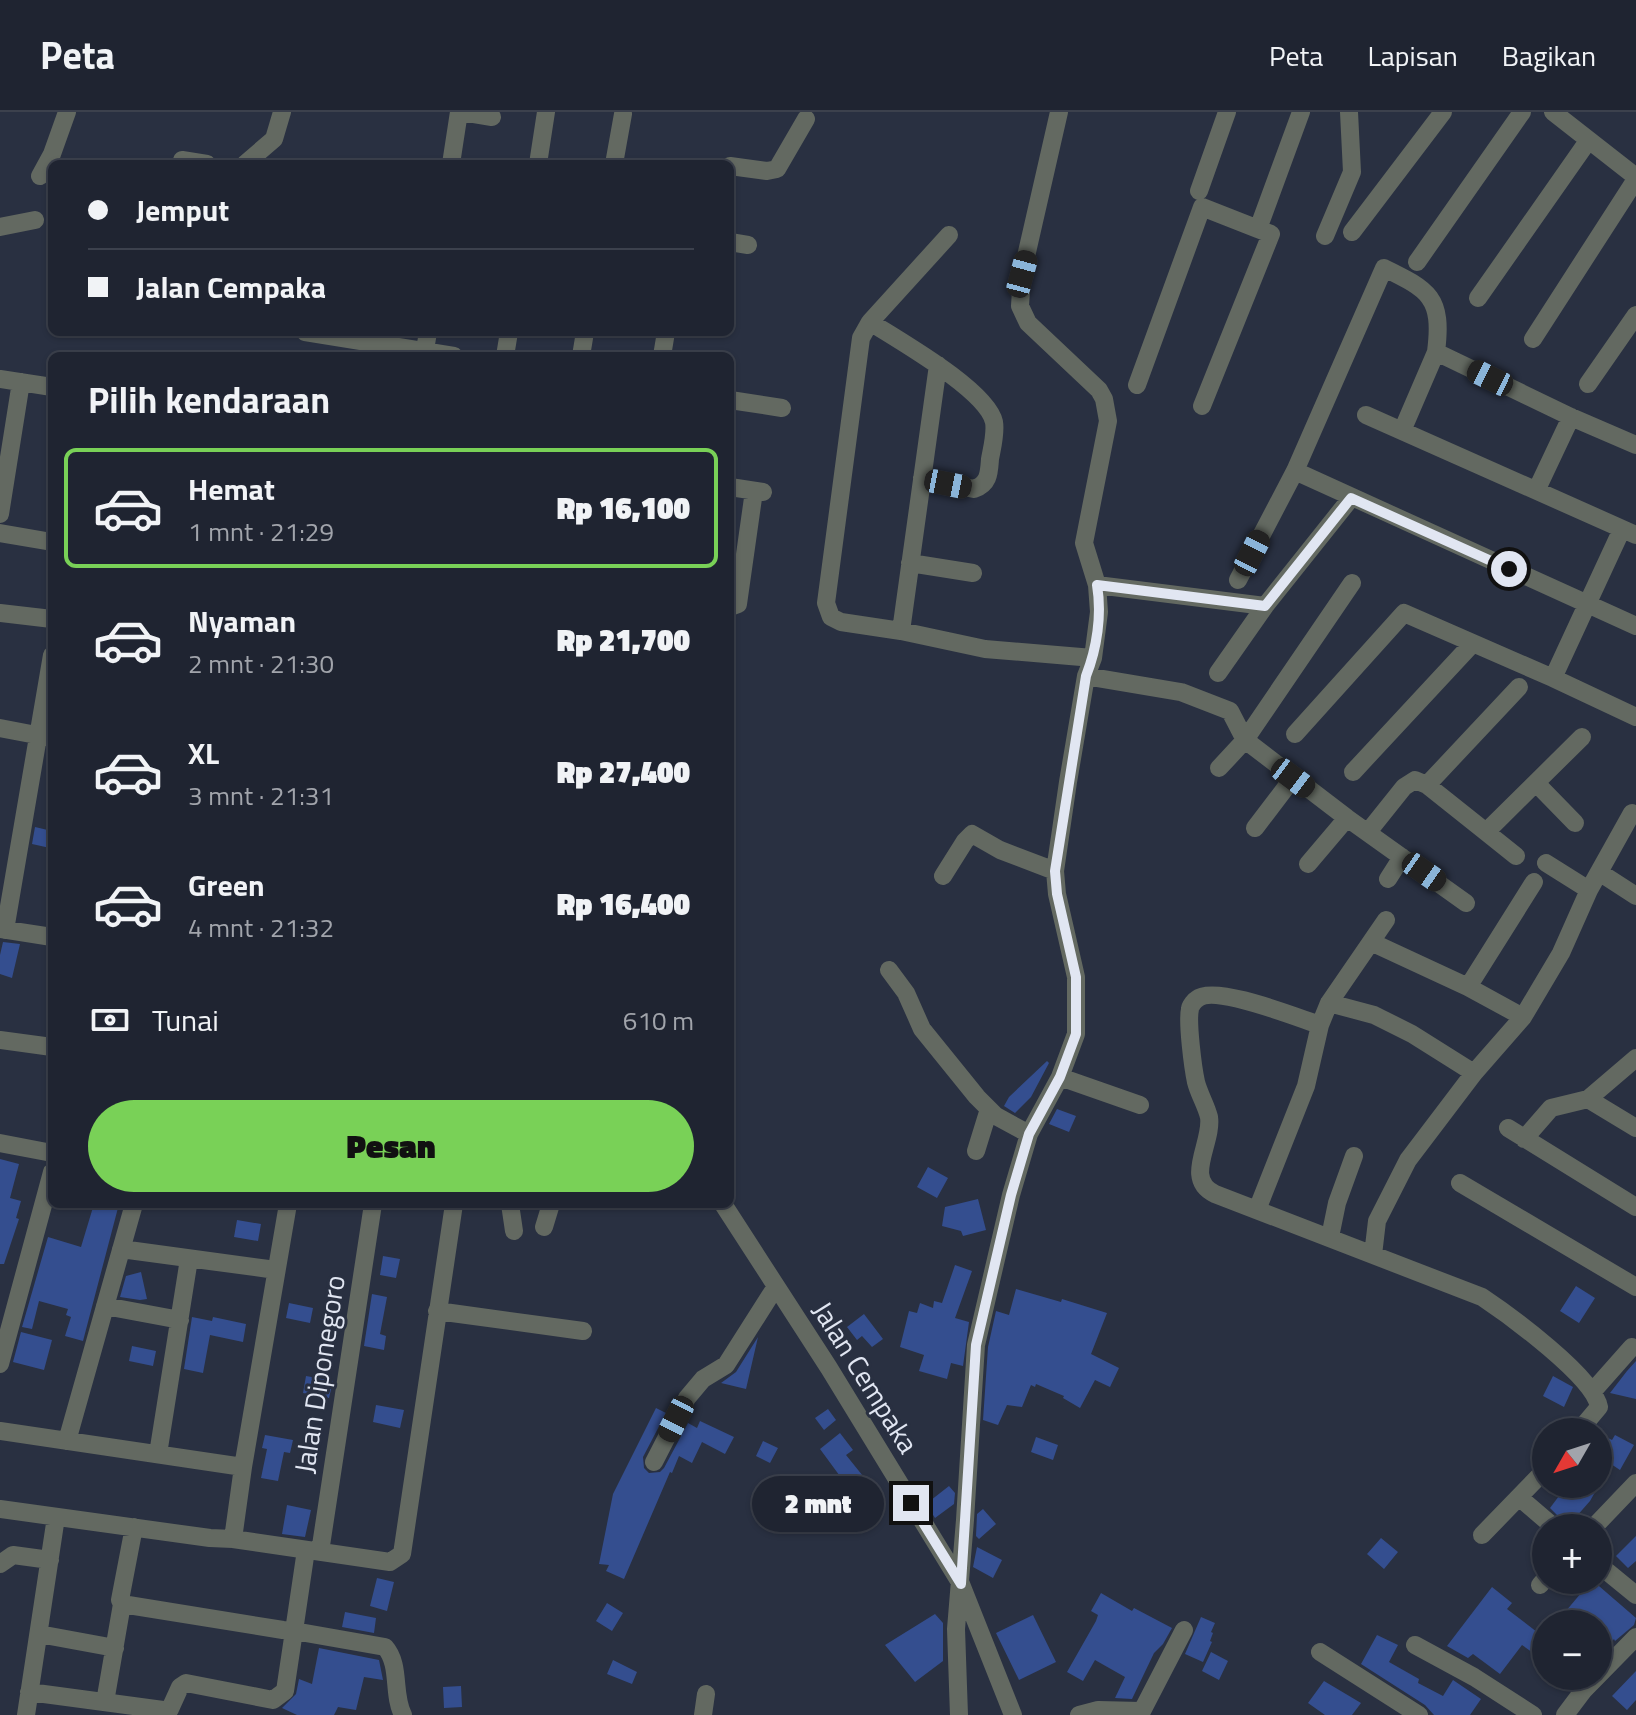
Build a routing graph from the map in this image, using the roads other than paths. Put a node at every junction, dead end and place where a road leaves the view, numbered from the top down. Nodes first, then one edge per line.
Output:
1 (67, 112) edge
2 (282, 112) edge
3 (460, 112) edge
4 (546, 112) edge
5 (1059, 112) edge
6 (1227, 112) edge
7 (1301, 112) edge
8 (1349, 112) edge
9 (1443, 112) edge
10 (1522, 112) edge
11 (1553, 112) edge
12 (623, 114) dead end
13 (492, 117) dead end
14 (806, 119) dead end
15 (1588, 141) junction
16 (49, 160) edge
17 (250, 160) edge
18 (452, 160) edge
19 (539, 160) edge
20 (615, 160) edge
21 (48, 161) edge
22 (734, 167) edge
23 (40, 176) dead end
24 (1636, 178) edge
25 (1199, 191) dead end
26 (35, 220) dead end
27 (0, 227) edge
28 (1258, 229) junction
29 (1352, 232) dead end
30 (949, 235) dead end
31 (1325, 236) dead end
32 (1417, 262) dead end
33 (1478, 298) dead end
34 (1636, 315) edge
35 (870, 322) junction
36 (327, 336) edge
37 (1533, 339) dead end
38 (413, 352) edge
39 (1436, 352) junction
40 (938, 365) junction
41 (0, 379) edge
42 (21, 382) junction
43 (1588, 384) dead end
44 (1137, 385) dead end
45 (48, 386) edge
46 (734, 401) edge
47 (1202, 406) dead end
48 (782, 408) dead end
49 (1366, 415) dead end
50 (1571, 417) junction
51 (1402, 431) junction
52 (1636, 445) edge
53 (1295, 471) junction
54 (922, 478) junction
55 (734, 488) edge
56 (1537, 489) junction
57 (1351, 498) junction
58 (0, 514) edge
59 (1629, 532) edge
60 (0, 533) edge
61 (48, 541) edge
62 (910, 563) junction
63 (973, 573) dead end
64 (1238, 580) dead end
65 (1352, 583) dead end
66 (1097, 585) junction
67 (1587, 604) junction
68 (734, 606) edge
69 (1265, 606) junction
70 (0, 613) edge
71 (48, 619) edge
72 (1636, 626) edge
73 (901, 631) junction
74 (1472, 644) junction
75 (1090, 667) junction
76 (1218, 673) dead end
77 (1553, 678) junction
78 (1519, 687) dead end
79 (48, 702) edge
80 (1636, 717) edge
81 (0, 728) edge
82 (1295, 734) dead end
83 (45, 737) edge
84 (1582, 737) dead end
85 (1245, 740) junction
86 (1219, 768) dead end
87 (1353, 772) dead end
88 (1293, 778) junction
89 (1536, 783) junction
90 (1427, 785) junction
91 (1636, 815) edge
92 (1347, 818) junction
93 (1575, 823) dead end
94 (1255, 828) dead end
95 (1368, 832) junction
96 (1486, 832) junction
97 (1516, 856) dead end
98 (1402, 857) junction
99 (1546, 863) dead end
100 (1308, 864) dead end
101 (1055, 871) junction
102 (1599, 872) junction
103 (943, 876) dead end
104 (1388, 879) dead end
105 (1534, 882) dead end
106 (1589, 890) junction
107 (1636, 896) edge
108 (1466, 903) dead end
109 (1386, 920) dead end
110 (2, 930) edge
111 (48, 936) edge
112 (1371, 942) junction
113 (889, 970) dead end
114 (1468, 987) junction
115 (1329, 1003) junction
116 (1523, 1017) junction
117 (1320, 1025) junction
118 (0, 1040) edge
119 (48, 1046) edge
120 (1636, 1058) edge
121 (1474, 1073) junction
122 (1060, 1077) junction
123 (1588, 1099) junction
124 (1140, 1105) dead end
125 (989, 1109) junction
126 (1508, 1128) dead end
127 (1636, 1128) edge
128 (1029, 1134) junction
129 (1524, 1139) junction
130 (0, 1143) edge
131 (976, 1151) dead end
132 (48, 1152) edge
133 (1354, 1156) dead end
134 (1460, 1183) dead end
135 (48, 1187) edge
136 (1636, 1207) edge
137 (133, 1208) edge
138 (287, 1208) edge
139 (372, 1208) edge
140 (453, 1208) edge
141 (511, 1208) edge
142 (550, 1208) edge
143 (725, 1208) edge
144 (1257, 1210) junction
145 (544, 1227) dead end
146 (514, 1231) dead end
147 (1330, 1237) junction
148 (121, 1249) junction
149 (1373, 1255) junction
150 (189, 1259) junction
151 (276, 1270) junction
152 (1636, 1287) edge
153 (775, 1288) junction
154 (105, 1306) junction
155 (437, 1311) junction
156 (180, 1320) junction
157 (583, 1331) dead end
158 (1632, 1347) dead end
159 (0, 1364) edge
160 (1593, 1391) junction
161 (1590, 1418) edge
162 (0, 1431) edge
163 (67, 1441) junction
164 (158, 1454) junction
165 (654, 1462) dead end
166 (243, 1467) junction
167 (1636, 1483) edge
168 (1532, 1485) edge
169 (1520, 1498) junction
170 (0, 1509) edge
171 (1539, 1514) edge
172 (1606, 1514) edge
173 (56, 1517) junction
174 (134, 1527) junction
175 (1482, 1535) dead end
176 (233, 1539) junction
177 (313, 1551) junction
178 (50, 1560) junction
179 (0, 1564) edge
180 (1612, 1575) edge
181 (961, 1584) junction
182 (1636, 1595) edge
183 (122, 1604) junction
184 (1184, 1630) dead end
185 (294, 1631) junction
186 (39, 1634) junction
187 (1636, 1637) edge
188 (1415, 1645) dead end
189 (115, 1648) junction
190 (1320, 1652) dead end
191 (29, 1692) junction
192 (706, 1694) dead end
193 (105, 1702) junction
194 (1140, 1713) edge
195 (26, 1715) edge
196 (403, 1715) edge
197 (703, 1715) edge
198 (959, 1715) edge
199 (1013, 1715) edge
200 (1079, 1715) edge
201 (1419, 1715) edge
202 (1533, 1715) edge
203 (1565, 1715) edge

1 - 16 street
2 - 17 street
3 - 13 street
3 - 18 street
4 - 19 street
5 - 66 street
6 - 25 street
7 - 28 street
8 - 31 street
9 - 29 street
10 - 32 street
11 - 15 street
12 - 20 street
14 - 22 street
15 - 24 street
15 - 33 street
21 - 23 street
24 - 37 street
26 - 27 street
28 - 44 street
28 - 47 street
30 - 35 street
34 - 43 street
35 - 40 street
35 - 73 street
36 - 38 street
39 - 50 street
39 - 51 street
39 - 53 street
40 - 54 street
40 - 54 street
41 - 42 street
42 - 45 street
42 - 58 street
46 - 48 street
49 - 51 street
50 - 52 street
50 - 56 street
51 - 56 street
53 - 57 street
53 - 64 street
54 - 62 street
55 - 68 street
56 - 59 street
57 - 67 street
57 - 69 street
59 - 67 street
60 - 61 street
62 - 63 street
62 - 73 street
65 - 85 street
66 - 69 street
66 - 75 street
67 - 72 street
67 - 77 street
69 - 76 street
70 - 71 street
73 - 75 street
74 - 77 street
74 - 82 street
74 - 87 street
75 - 85 street
75 - 101 street
77 - 80 street
78 - 90 street
79 - 83 street
81 - 83 street
83 - 110 street
84 - 89 street
85 - 86 street
85 - 88 street
88 - 92 street
88 - 94 street
89 - 93 street
89 - 96 street
90 - 95 street
90 - 96 street
91 - 102 street
92 - 95 street
92 - 100 street
95 - 98 street
96 - 97 street
98 - 104 street
98 - 108 street
99 - 106 street
101 - 103 street
101 - 122 street
102 - 106 street
102 - 107 street
105 - 114 street
106 - 116 street
109 - 112 street
110 - 111 street
112 - 114 street
112 - 115 street
113 - 125 street
114 - 116 street
115 - 117 street
115 - 121 street
116 - 121 street
117 - 144 street
117 - 144 street
118 - 119 street
120 - 123 street
121 - 149 street
122 - 124 street
122 - 128 street
123 - 127 street
123 - 129 street
125 - 128 street
125 - 131 street
126 - 129 street
128 - 181 street
129 - 136 street
130 - 132 street
133 - 147 street
134 - 152 street
135 - 159 street
137 - 148 street
138 - 151 street
139 - 177 street, Jalan Diponegoro
140 - 155 street
141 - 146 street
142 - 145 street
143 - 153 street, Jalan Cempaka
144 - 147 street
147 - 149 street
148 - 150 street
148 - 154 street
149 - 160 street
150 - 151 street
150 - 156 street
151 - 166 street
153 - 165 street
153 - 181 street, Jalan Cempaka
154 - 156 street
154 - 163 street
155 - 157 street
155 - 177 street
156 - 164 street
158 - 160 street
160 - 161 street
162 - 163 street
163 - 164 street
164 - 166 street
166 - 176 street
167 - 172 street
168 - 169 street
169 - 171 street
169 - 175 street
170 - 173 street
173 - 174 street
173 - 178 street
174 - 176 street
174 - 183 street
176 - 177 street
177 - 185 street, Jalan Diponegoro
178 - 179 street
178 - 186 street
180 - 182 street
181 - 198 street
181 - 199 street, Jalan Cempaka
183 - 185 street
183 - 189 street
184 - 194 street
185 - 193 street, Jalan Diponegoro
185 - 196 street
186 - 189 street
186 - 191 street
187 - 203 street
188 - 202 street
189 - 193 street
190 - 201 street
191 - 193 street
191 - 195 street
192 - 197 street
194 - 200 street

